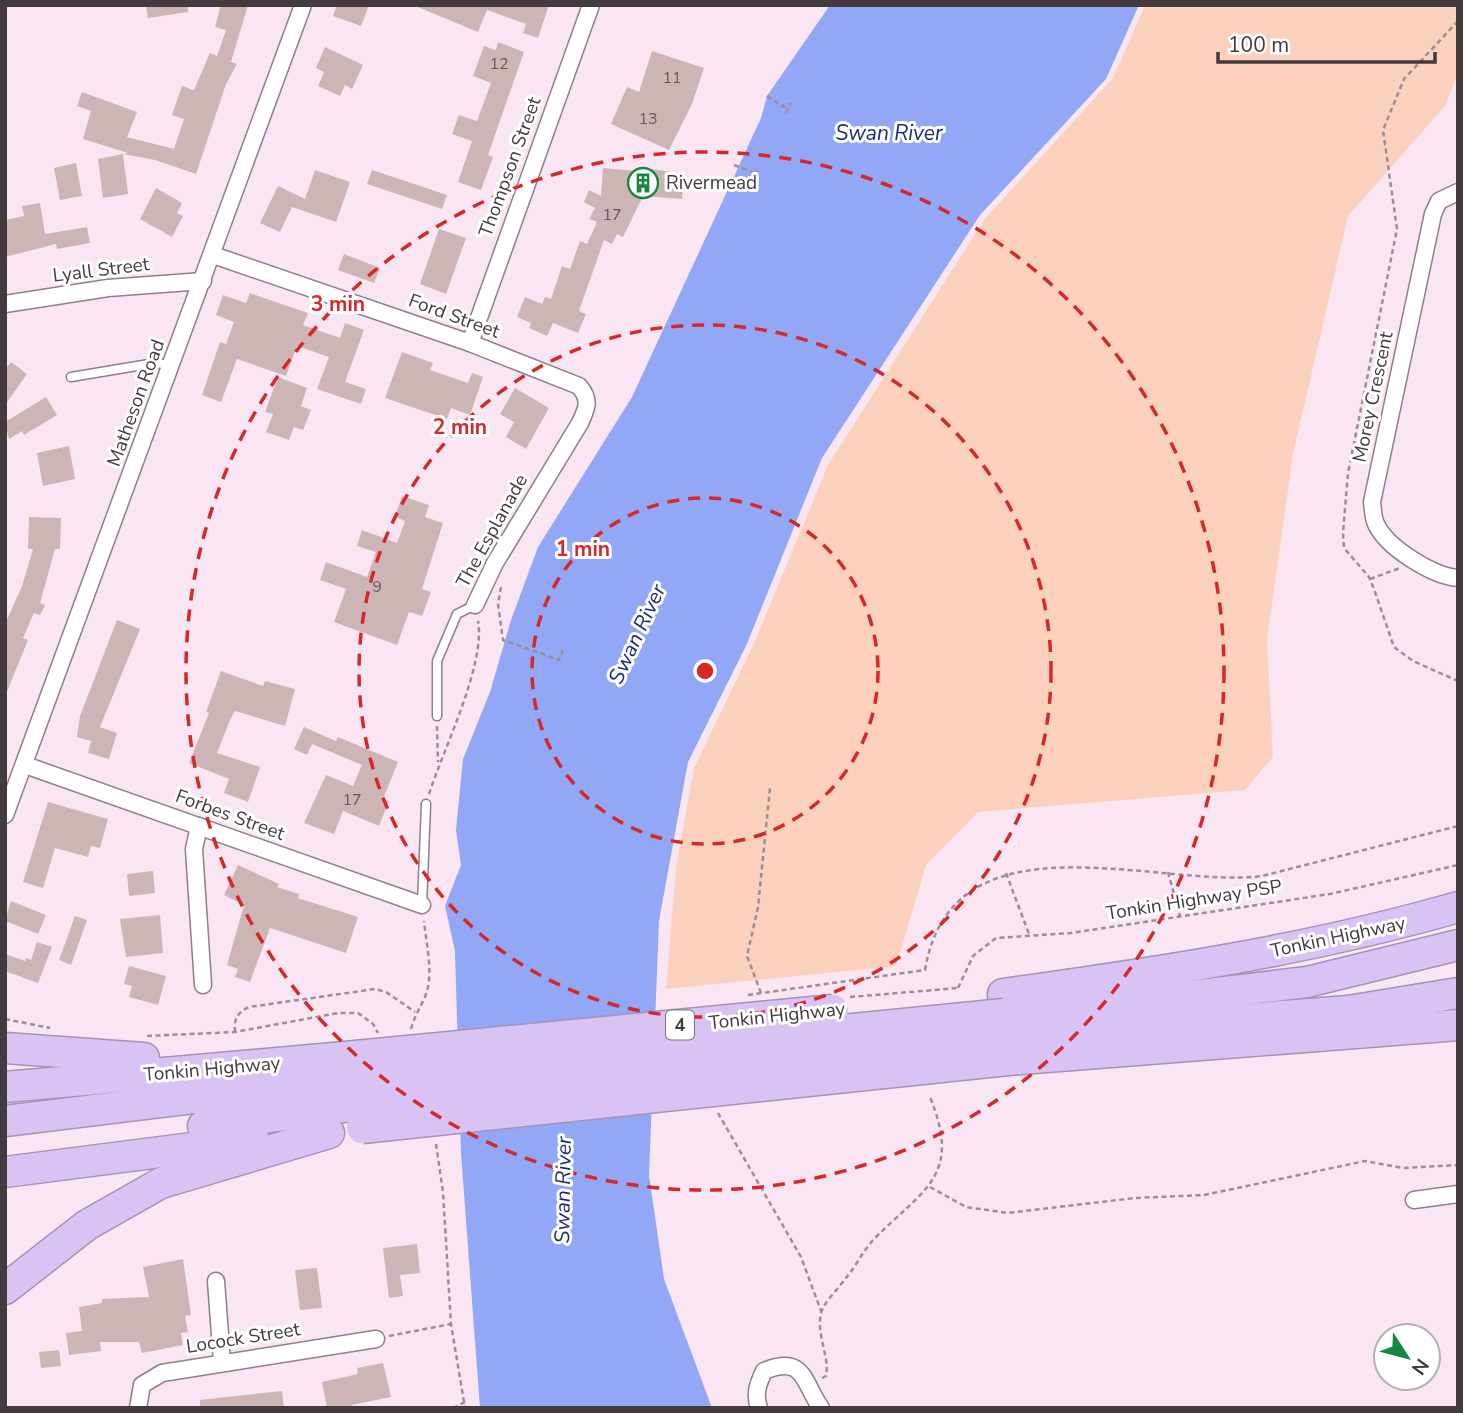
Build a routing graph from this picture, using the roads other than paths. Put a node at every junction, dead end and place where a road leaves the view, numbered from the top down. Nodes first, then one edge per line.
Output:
1 (303, 5) edge
2 (590, 5) edge
3 (1458, 192) edge
4 (213, 255) junction
5 (203, 281) junction
6 (5, 304) edge
7 (470, 343) junction
8 (172, 365) junction
9 (71, 377) dead end
10 (588, 405) joint
11 (1458, 578) edge
12 (475, 605) joint
13 (437, 716) road end
14 (25, 765) junction
15 (426, 804) road end
16 (5, 815) edge
17 (199, 826) junction
18 (422, 905) joint
19 (1458, 907) edge
20 (1458, 945) edge
21 (203, 985) dead end
22 (1458, 993) edge
23 (1458, 1025) edge
24 (5, 1048) edge
25 (353, 1085) junction
26 (5, 1087) edge
27 (5, 1121) edge
28 (329, 1133) junction
29 (5, 1153) edge
30 (5, 1172) edge
31 (1458, 1194) edge
32 (1414, 1200) dead end
33 (216, 1281) dead end
34 (5, 1289) edge
35 (376, 1339) road end
36 (222, 1362) junction
37 (138, 1408) edge
38 (759, 1408) edge
39 (821, 1408) edge

1 - 4 street, Matheson Road
2 - 7 street, Thompson Street
3 - 11 street, Morey Crescent
4 - 5 street, Matheson Road
4 - 7 street, Ford Street
5 - 6 street, Lyall Street
5 - 8 street, Matheson Road
7 - 10 street, Ford Street
8 - 9 lane
8 - 14 street, Matheson Road
10 - 12 street, The Esplanade
12 - 13 lane, The Esplanade
14 - 16 street, Matheson Road
14 - 17 street, Forbes Street
15 - 18 lane
17 - 18 street, Forbes Street
17 - 21 street
19 - 25 highway, Tonkin Highway / 4, bridge
20 - 25 highway, Tonkin Highway, bridge
22 - 25 highway, Tonkin Highway / 4, bridge
23 - 25 highway, bridge
24 - 25 highway
25 - 26 highway, Tonkin Highway / 4
25 - 27 highway, Tonkin Highway
25 - 28 highway
25 - 29 highway, Tonkin Highway / 4
28 - 30 highway
28 - 34 highway
31 - 32 street
33 - 36 street
35 - 36 street, Locock Street
36 - 37 street, Locock Street
38 - 39 street

